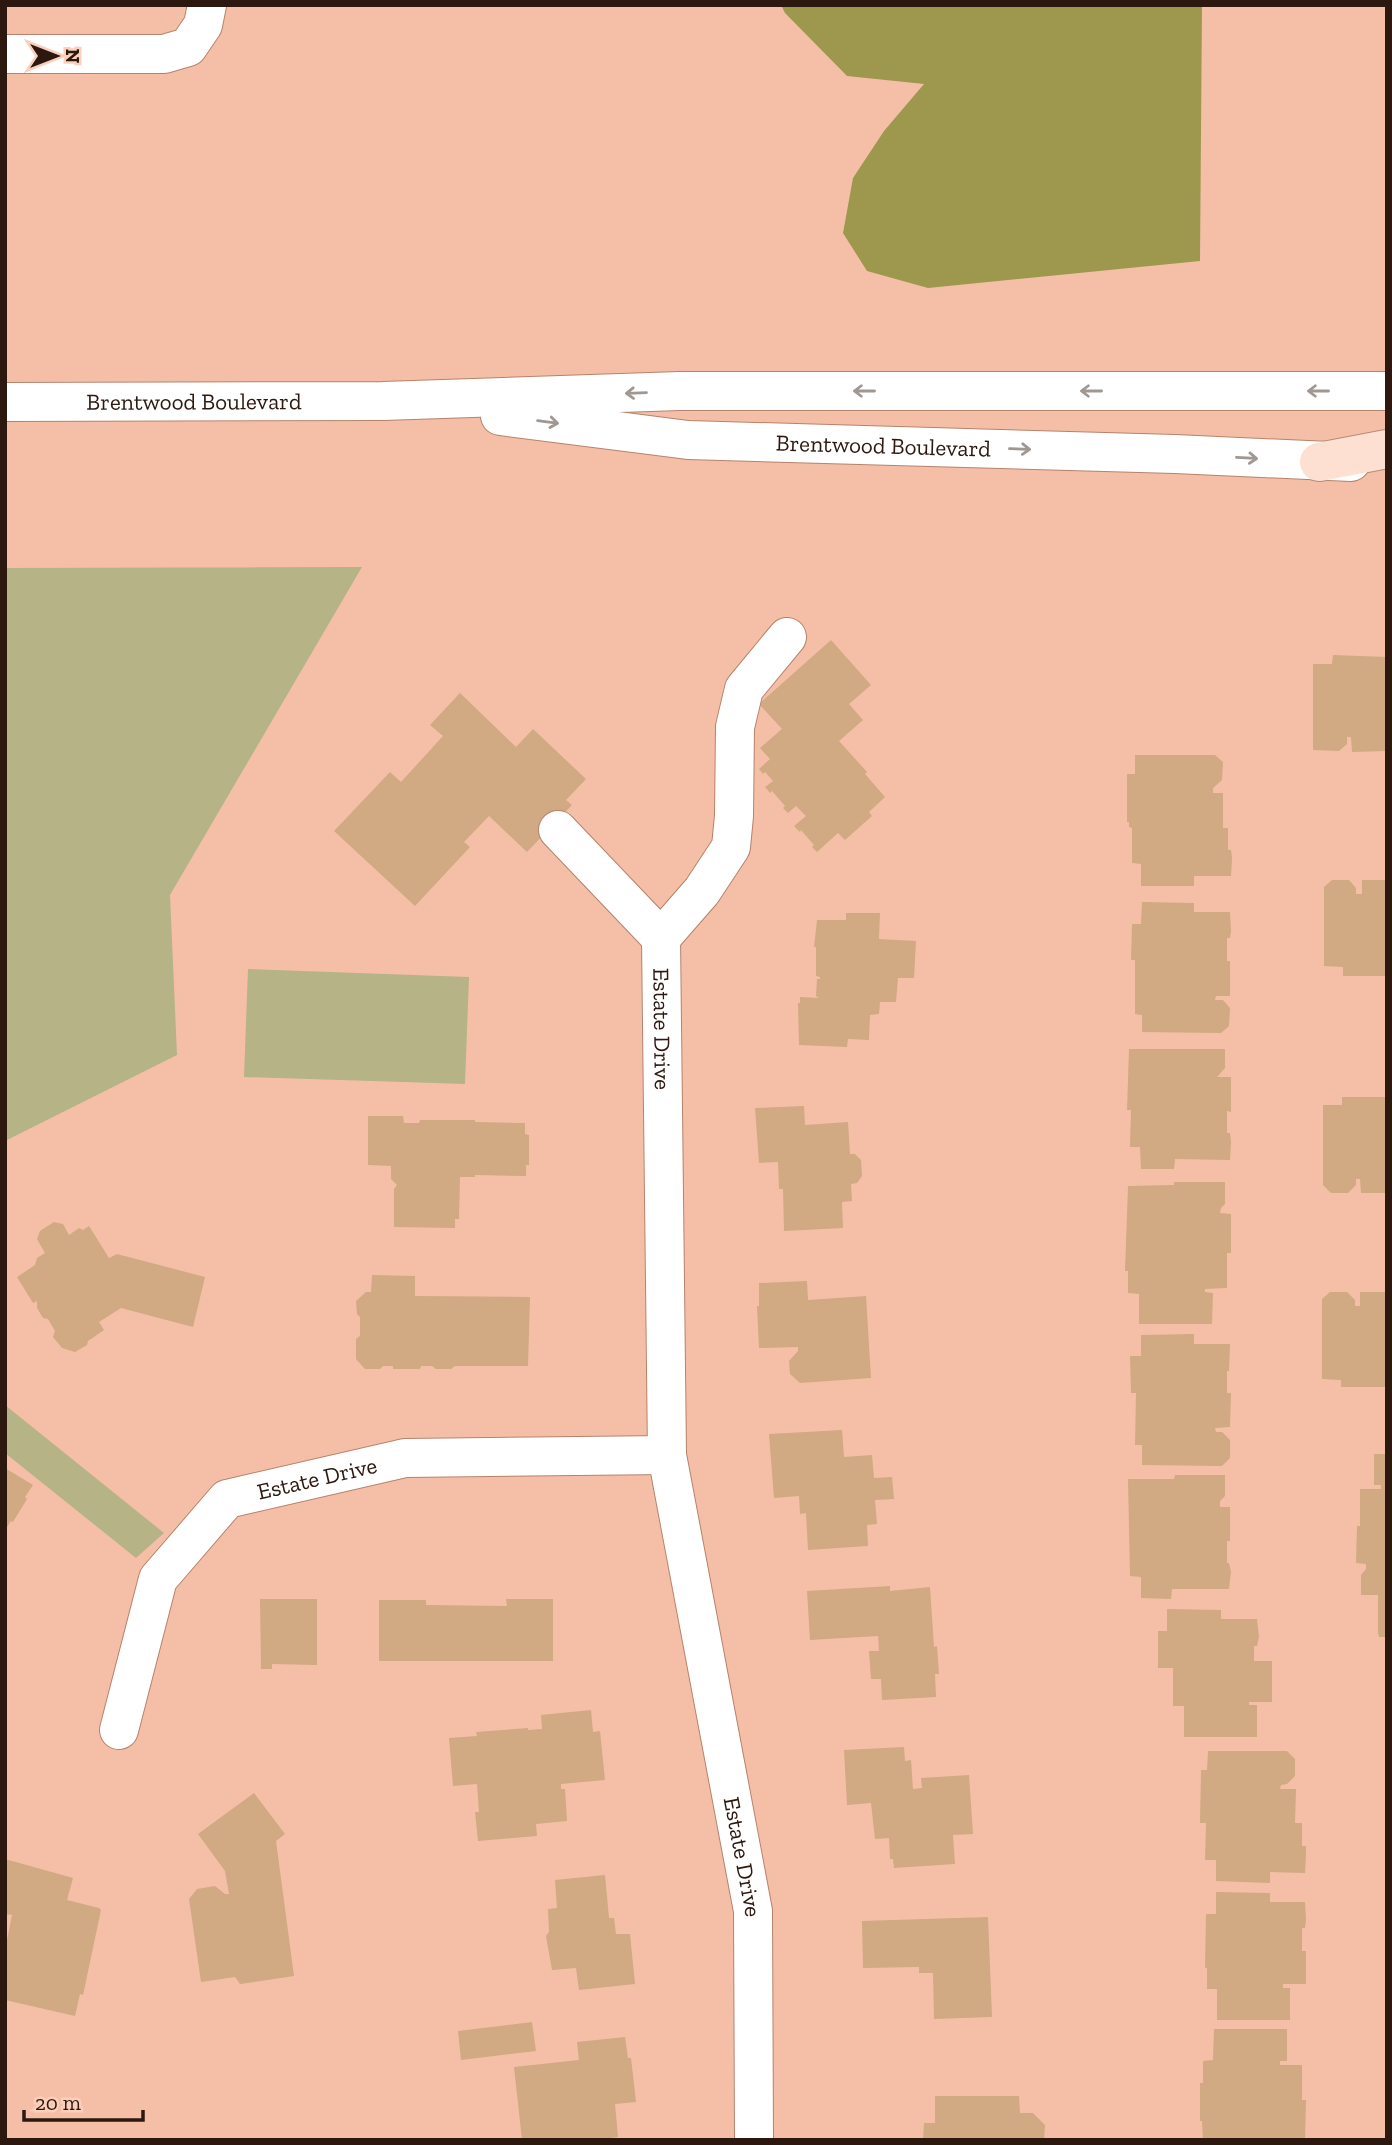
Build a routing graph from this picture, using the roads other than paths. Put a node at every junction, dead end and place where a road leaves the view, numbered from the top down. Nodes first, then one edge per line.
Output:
1 (207, 5) edge
2 (5, 54) edge
3 (1387, 391) edge
4 (383, 401) junction
5 (5, 402) edge
6 (1387, 449) edge
7 (1319, 462) junction
8 (1387, 462) edge
9 (787, 637) dead end
10 (558, 830) dead end
11 (662, 938) junction
12 (667, 1455) junction
13 (119, 1730) dead end
14 (754, 2140) edge

1 - 2 street
3 -> 4 street, Brentwood Boulevard
4 - 5 street, Brentwood Boulevard
4 -> 7 street, Brentwood Boulevard
6 - 7 main road
7 - 8 street, Brentwood Boulevard
9 - 11 street
10 - 11 street
11 - 12 street, Estate Drive
12 - 13 street, Estate Drive
12 - 14 street, Estate Drive

